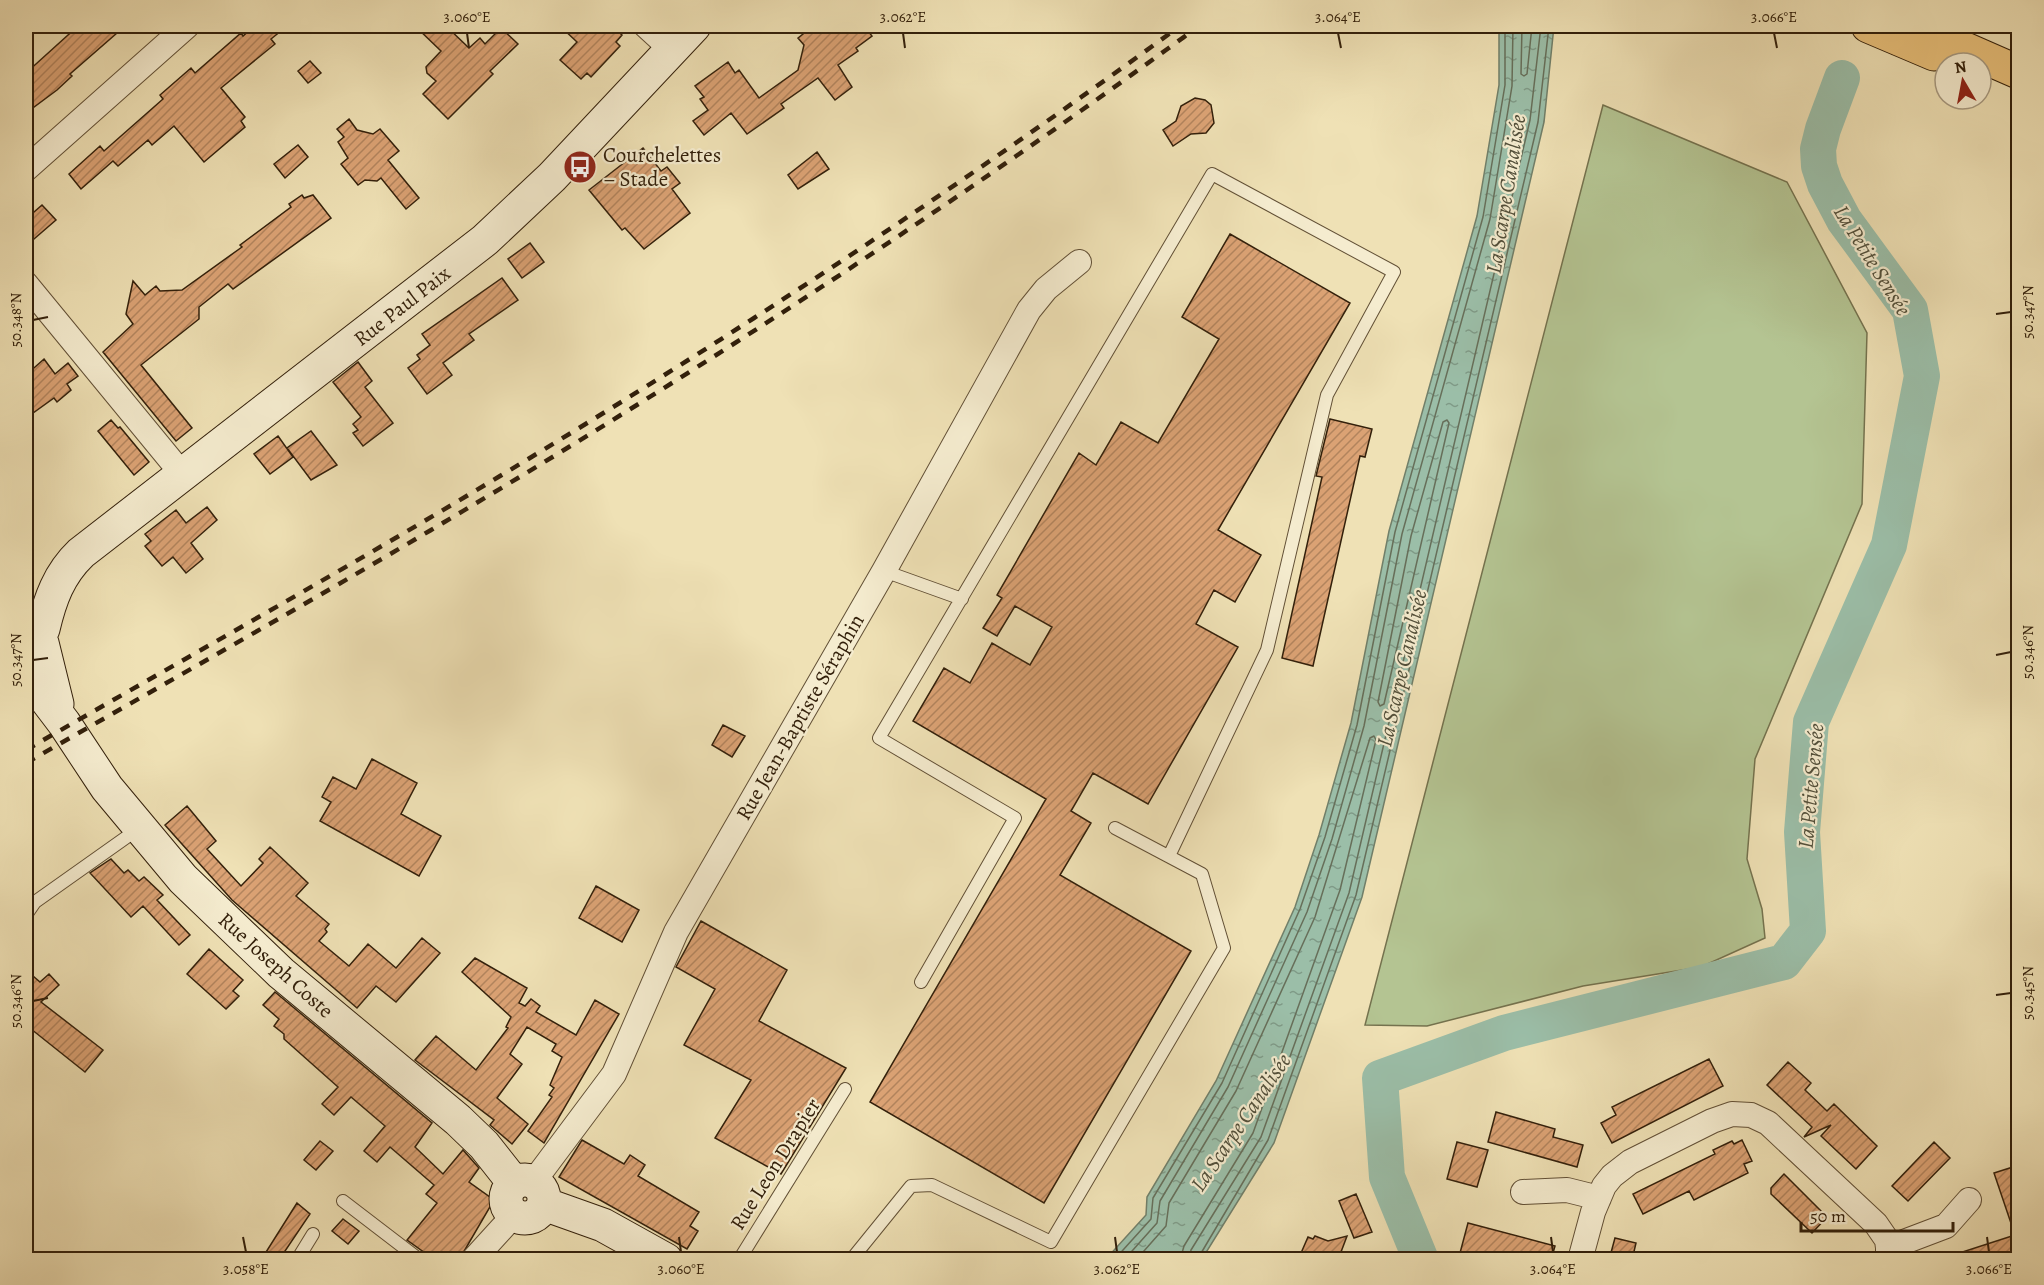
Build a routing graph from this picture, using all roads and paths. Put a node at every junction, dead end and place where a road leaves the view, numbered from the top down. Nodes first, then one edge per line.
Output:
1 (187, 26) edge
2 (646, 26) edge
3 (694, 26) edge
4 (1868, 26) edge
5 (1913, 26) edge
6 (671, 49) junction
7 (1933, 54) edge
8 (2019, 72) edge
9 (1993, 79) edge
10 (2019, 90) edge
11 (26, 169) edge
12 (1079, 262) dead end
13 (26, 284) edge
14 (183, 475) junction
15 (81, 553) junction
16 (885, 571) junction
17 (962, 599) junction
18 (26, 600) edge
19 (34, 635) edge
20 (26, 673) edge
21 (64, 723) junction
22 (139, 828) junction
23 (1115, 828) dead end
24 (1169, 856) junction
25 (30, 905) edge
26 (26, 915) edge
27 (921, 982) dead end
28 (845, 1089) dead end
29 (531, 1189) junction
30 (1523, 1192) dead end
31 (1599, 1198) junction
32 (1969, 1200) dead end
33 (343, 1201) dead end
34 (514, 1215) joint
35 (313, 1234) dead end
36 (1888, 1254) edge
37 (297, 1260) edge
38 (420, 1260) edge
39 (473, 1260) edge
40 (666, 1260) edge
41 (739, 1260) edge
42 (851, 1260) edge
43 (1580, 1260) edge

1 - 11 street
2 - 6 street
3 - 6 street, Rue Paul Paix
4 - 7 highway
5 - 8 highway
6 - 14 street, Rue Paul Paix
9 - 10 highway
12 - 16 street, Rue Jean-Baptiste Séraphin
13 - 14 street
14 - 15 street, Rue Paul Paix
15 - 18 street, Rue Paul Paix
15 - 19 street, Rue Paul Paix
16 - 17 lane
16 - 29 street, Rue Jean-Baptiste Séraphin
17 - 24 lane
17 - 27 lane
19 - 21 street, Rue Joseph Coste
20 - 21 street, Rue Joseph Coste
21 - 22 street, Rue Joseph Coste
22 - 25 lane
22 - 29 street, Rue Joseph Coste
23 - 24 lane
24 - 42 lane
25 - 26 lane
28 - 41 lane, Rue Leon Drapier
29 - 34 street
29 - 40 street
30 - 31 street
31 - 36 street
31 - 43 street
32 - 36 street
33 - 38 lane
34 - 39 street
35 - 37 lane

